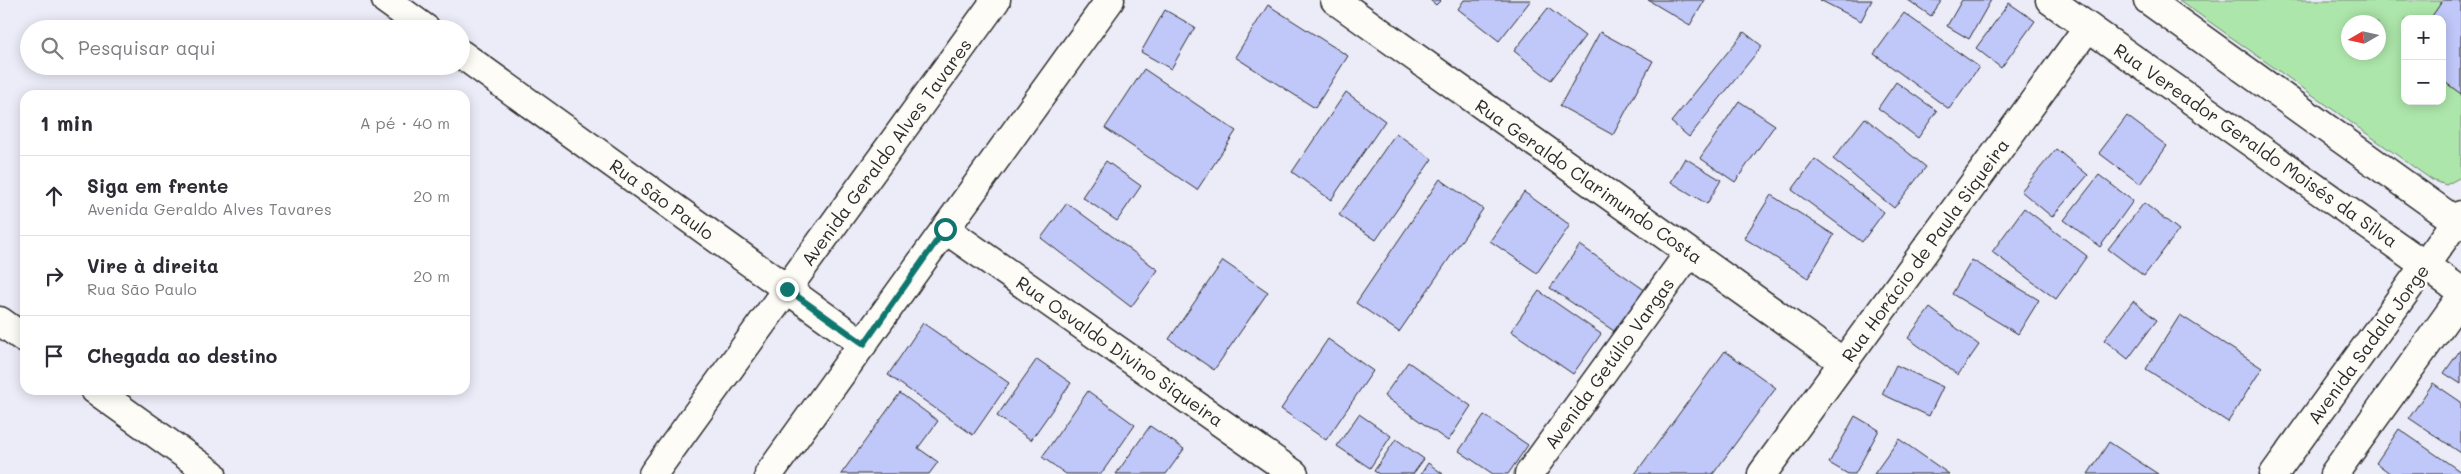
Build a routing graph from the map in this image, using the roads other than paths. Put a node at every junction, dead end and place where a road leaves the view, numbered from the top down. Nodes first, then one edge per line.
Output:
1 (386, 0) edge
2 (996, 0) edge
3 (1110, 0) edge
4 (1335, 0) edge
5 (2050, 0) edge
6 (2148, 0) edge
7 (414, 20) edge
8 (2088, 26) junction
9 (470, 60) edge
10 (2459, 221) edge
11 (945, 229) junction
12 (1689, 253) junction
13 (2425, 265) junction
14 (787, 289) junction
15 (2461, 290) edge
16 (2461, 297) edge
17 (0, 321) edge
18 (20, 335) edge
19 (864, 344) junction
20 (1843, 362) junction
21 (102, 395) edge
22 (212, 474) edge
23 (653, 474) edge
24 (769, 474) edge
25 (1294, 474) edge
26 (1529, 474) edge
27 (1762, 474) edge
28 (2274, 474) edge
29 (2334, 474) edge

1 - 7 street
2 - 14 street, Avenida Geraldo Alves Tavares
3 - 11 street
4 - 12 street, Rua Geraldo Clarimundo Costa
5 - 8 street, Rua Vereador Geraldo Moisés da Silva
6 - 10 street
8 - 13 street, Rua Vereador Geraldo Moisés da Silva
8 - 20 street, Rua Horácio de Paula Siqueira
9 - 14 street, Rua São Paulo
10 - 13 street, Avenida Sadala Jorge
11 - 19 street
11 - 25 street, Rua Osvaldo Divino Siqueira
12 - 20 street, Rua Geraldo Clarimundo Costa
12 - 26 street, Avenida Getúlio Vargas
13 - 15 street, Rua Vereador Geraldo Moisés da Silva
13 - 28 street, Avenida Sadala Jorge
14 - 19 street, Rua São Paulo
14 - 23 street, Avenida Geraldo Alves Tavares
16 - 29 street
17 - 18 street
19 - 24 street
20 - 27 street, Rua Horácio de Paula Siqueira
21 - 22 street

